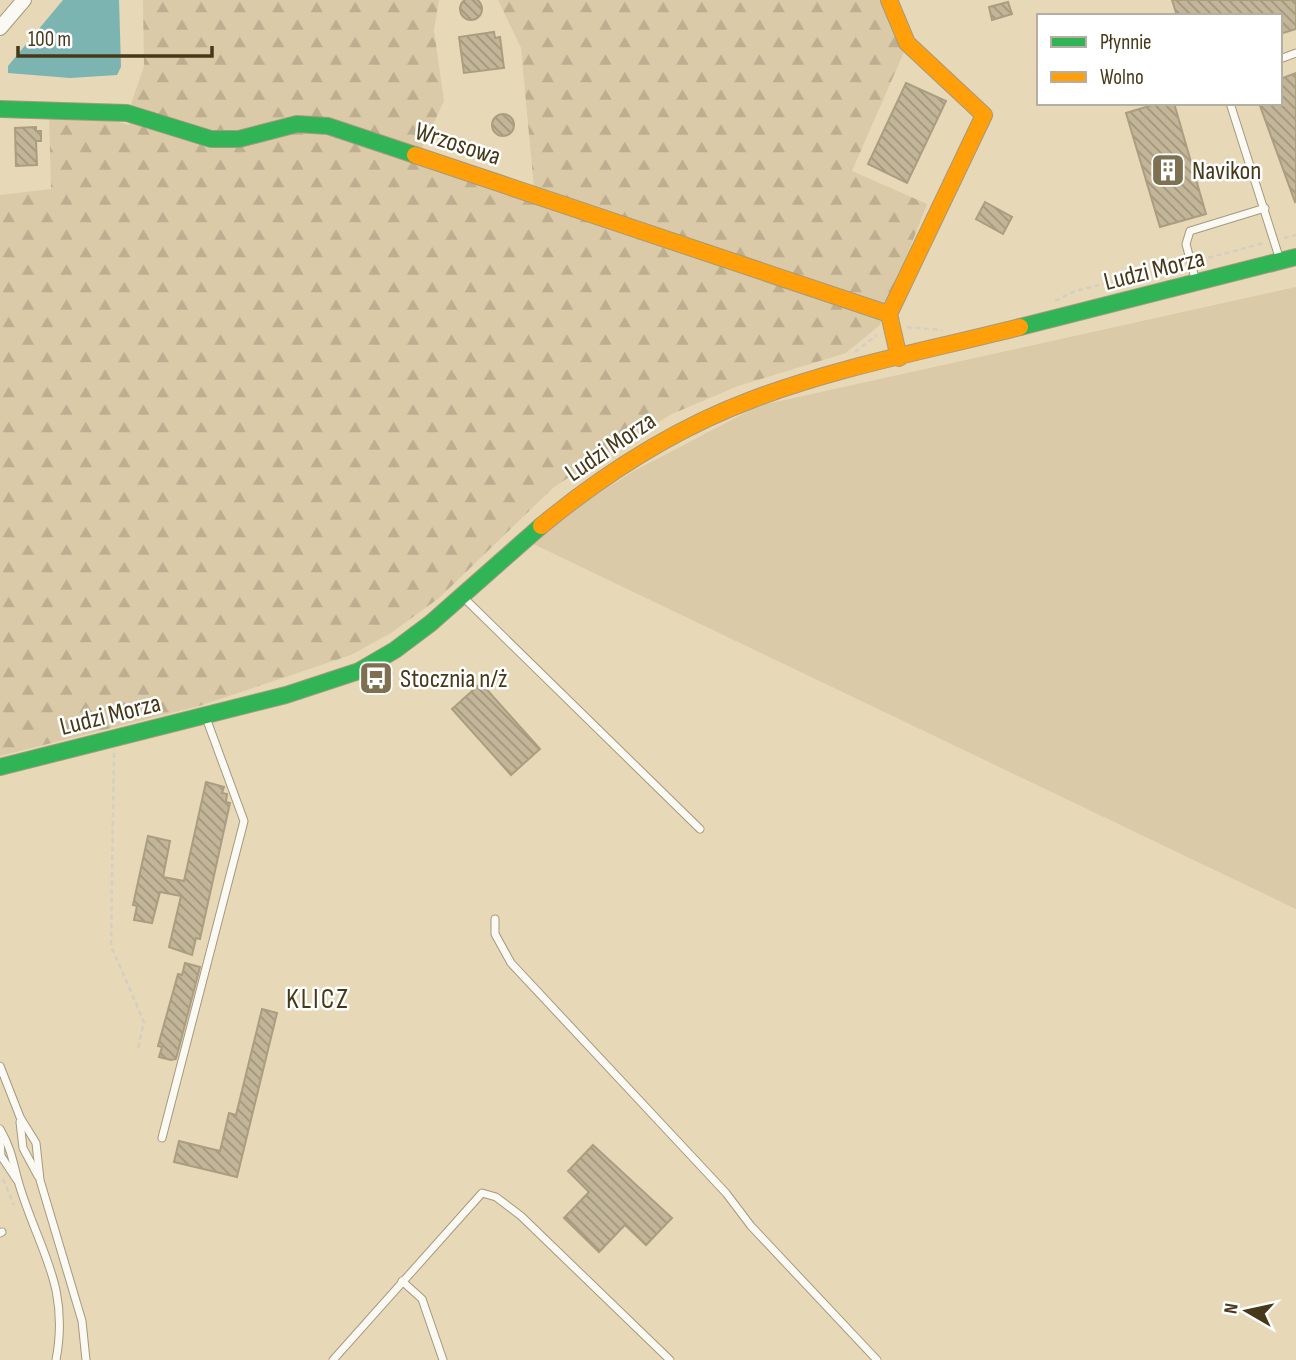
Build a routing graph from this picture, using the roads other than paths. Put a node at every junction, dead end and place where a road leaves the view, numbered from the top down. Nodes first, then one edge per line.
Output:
1 (24, 0) edge
2 (889, 0) edge
3 (0, 28) edge
4 (1231, 105) edge
5 (0, 109) edge
6 (1265, 208) junction
7 (1288, 259) edge
8 (1196, 283) junction
9 (891, 322) junction
10 (900, 358) junction
11 (463, 597) junction
12 (205, 715) junction
13 (0, 767) edge
14 (700, 829) dead end
15 (495, 919) dead end
16 (0, 1066) edge
17 (20, 1118) junction
18 (0, 1129) edge
19 (162, 1138) dead end
20 (0, 1140) edge
21 (40, 1180) junction
22 (19, 1184) junction
23 (402, 1281) junction
24 (56, 1360) edge
25 (86, 1360) edge
26 (333, 1360) edge
27 (443, 1360) edge
28 (670, 1360) edge
29 (877, 1360) edge

1 - 3 street
2 - 9 street
4 - 6 lane
5 - 9 street, Wrzosowa
6 - 7 lane
6 - 8 lane
7 - 8 street, Ludzi Morza
8 - 10 street, Ludzi Morza
9 - 10 street
10 - 11 street, Ludzi Morza
11 - 12 street, Ludzi Morza
11 - 14 lane
12 - 13 street, Ludzi Morza
12 - 19 lane
15 - 29 lane
16 - 17 lane
17 - 21 lane
17 - 21 lane
18 - 22 lane
20 - 22 lane
21 - 25 lane
22 - 24 lane
23 - 26 lane
23 - 27 lane
23 - 28 lane

